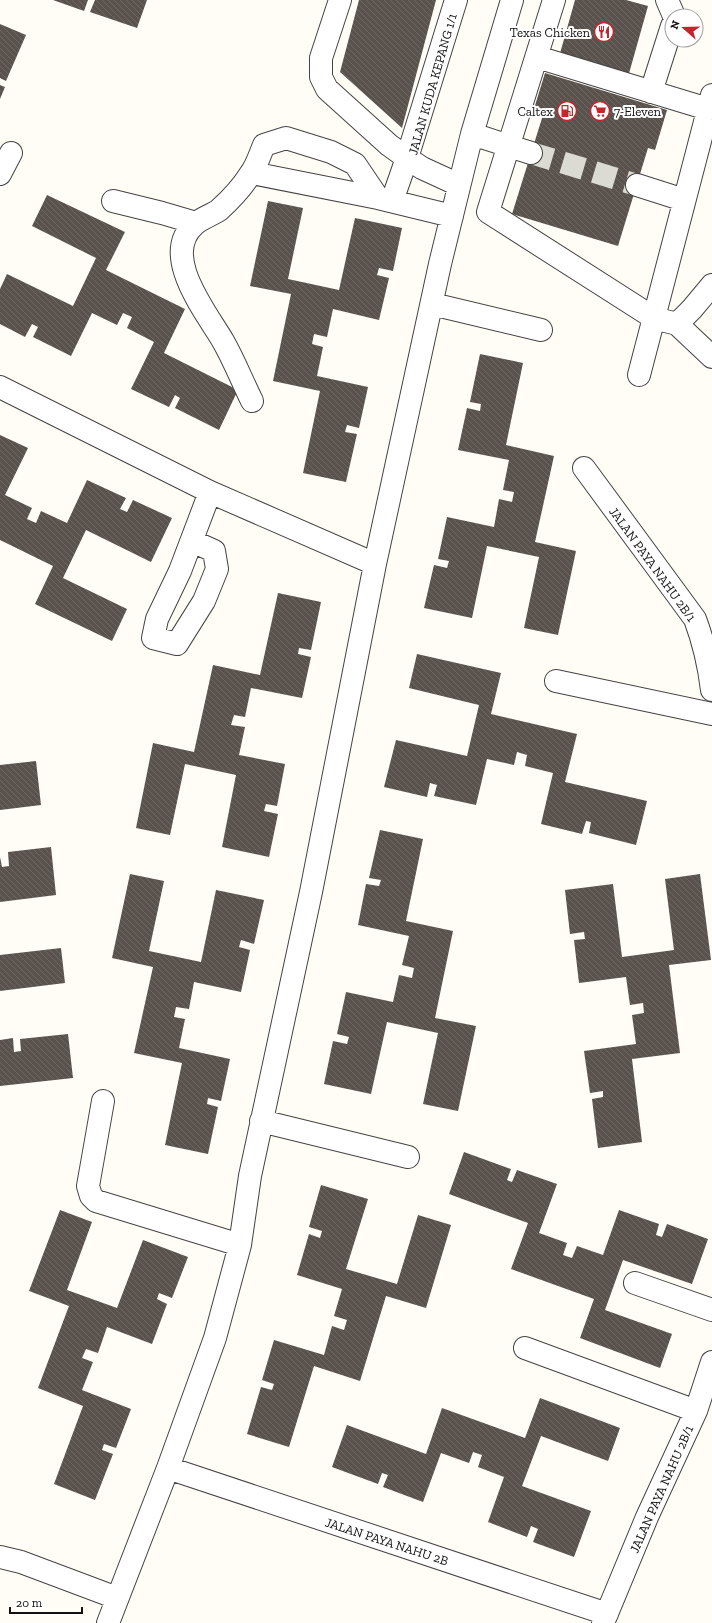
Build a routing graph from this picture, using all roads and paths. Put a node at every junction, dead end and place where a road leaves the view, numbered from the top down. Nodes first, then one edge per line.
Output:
1 (340, 0) edge
2 (456, 0) edge
3 (506, 0) edge
4 (512, 0) edge
5 (554, 0) edge
6 (500, 38) junction
7 (665, 48) edge
8 (536, 57) junction
9 (651, 92) junction
10 (710, 102) edge
11 (472, 134) junction
12 (509, 146) junction
13 (11, 153) dead end
14 (531, 153) tunnel mouth
15 (407, 158) junction
16 (252, 172) junction
17 (0, 174) edge
18 (459, 185) junction
19 (637, 186) tunnel mouth
20 (385, 199) junction
21 (684, 200) junction
22 (113, 201) dead end
23 (452, 216) junction
24 (196, 223) junction
25 (712, 285) edge
26 (432, 304) junction
27 (654, 318) junction
28 (676, 324) junction
29 (541, 330) dead end
30 (712, 357) edge
31 (639, 374) dead end
32 (0, 387) edge
33 (252, 401) dead end
34 (584, 468) dead end
35 (210, 492) junction
36 (192, 541) dead end
37 (375, 564) junction
38 (556, 681) dead end
39 (712, 690) edge
40 (712, 714) edge
41 (103, 1101) dead end
42 (261, 1120) junction
43 (408, 1157) dead end
44 (240, 1245) junction
45 (635, 1283) dead end
46 (712, 1310) edge
47 (525, 1348) dead end
48 (712, 1362) edge
49 (696, 1411) junction
50 (168, 1468) junction
51 (0, 1558) edge
52 (117, 1598) junction
53 (605, 1619) edge
54 (108, 1623) edge

1 - 15 street
2 - 15 street, JALAN KUDA KEPANG 1/1
3 - 6 street
4 - 6 street
5 - 8 street
6 - 11 street
7 - 9 street
8 - 9 street
8 - 12 street
9 - 10 street
10 - 21 street
11 - 12 street
11 - 18 street
12 - 14 street
12 - 27 street
13 - 17 street
15 - 18 street, JALAN KUDA KEPANG 1/1
15 - 20 street
16 - 20 street
16 - 20 street
16 - 24 street
18 - 23 street
19 - 21 street
20 - 23 street
21 - 27 street
22 - 24 street
23 - 26 street
24 - 33 street
25 - 28 street
26 - 29 street
26 - 37 street
27 - 28 street
27 - 31 street
28 - 30 street
32 - 35 street
34 - 39 street, JALAN PAYA NAHU 2B/1
35 - 36 street
35 - 37 street
37 - 42 street
38 - 40 street
41 - 44 street
42 - 43 street
42 - 44 street
44 - 50 street
45 - 46 street
47 - 49 street
48 - 49 street, JALAN PAYA NAHU 2B/1
49 - 53 street, JALAN PAYA NAHU 2B/1
50 - 52 street
50 - 53 street, JALAN PAYA NAHU 2B
51 - 52 street
52 - 54 street

